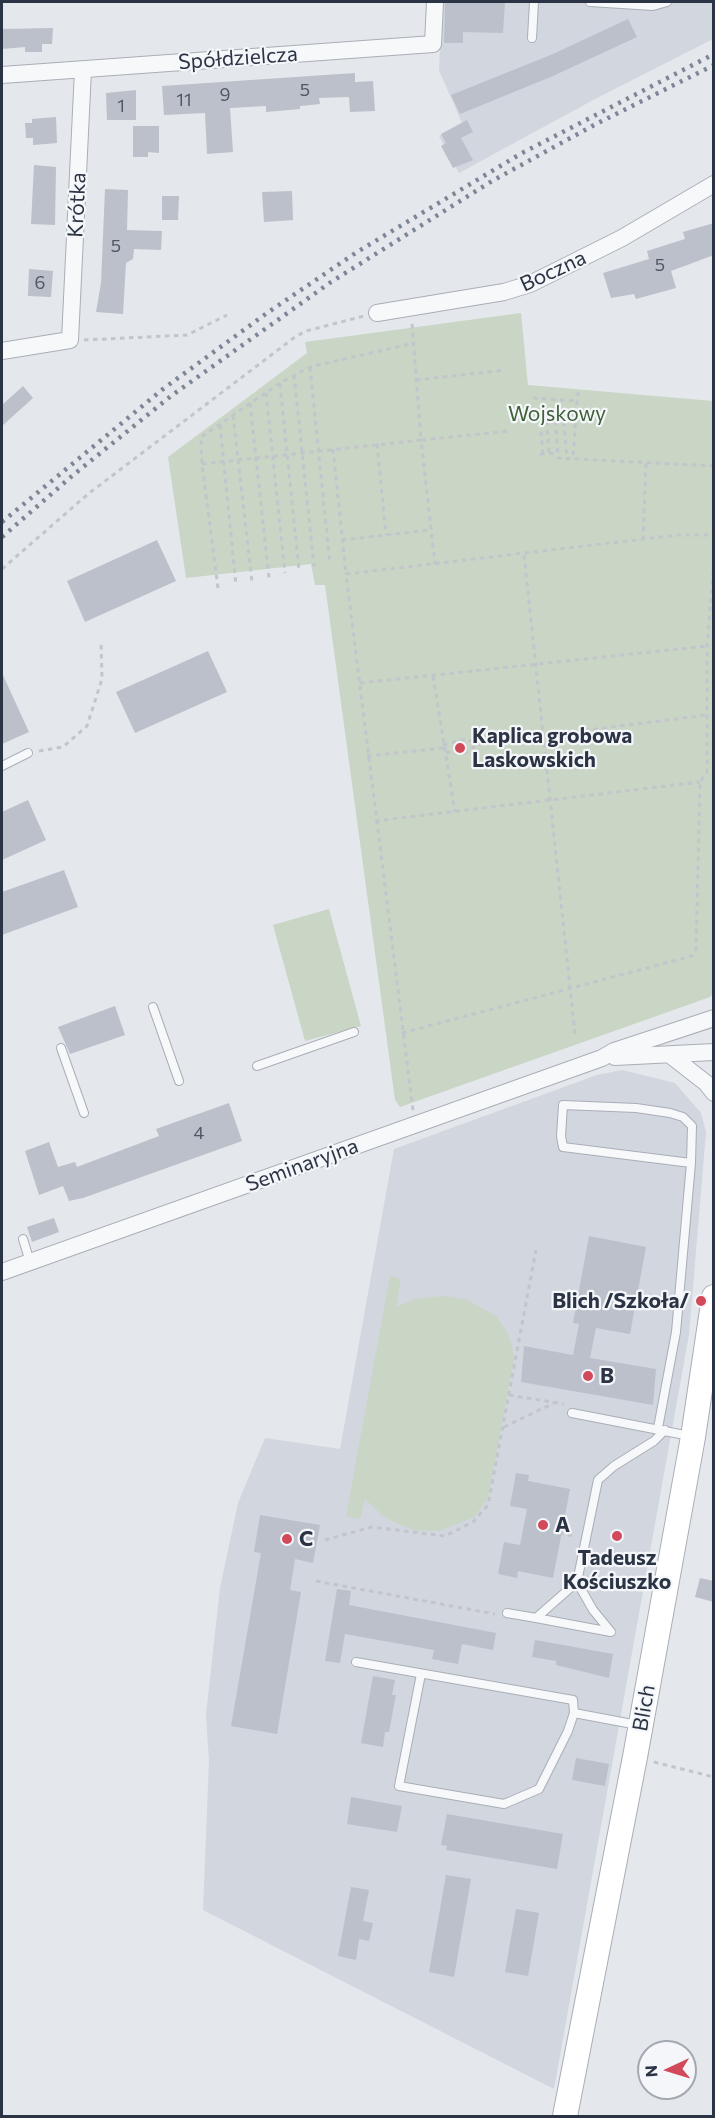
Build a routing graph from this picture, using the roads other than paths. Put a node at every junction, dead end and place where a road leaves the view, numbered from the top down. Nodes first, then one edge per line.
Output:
1 (435, 2) edge
2 (534, 2) edge
3 (590, 2) edge
4 (667, 2) edge
5 (532, 38) dead end
6 (83, 70) junction
7 (2, 75) edge
8 (714, 184) edge
9 (377, 313) road end
10 (2, 351) edge
11 (28, 753) road end
12 (2, 766) edge
13 (153, 1007) dead end
14 (714, 1018) edge
15 (354, 1032) dead end
16 (61, 1048) dead end
17 (714, 1053) edge
18 (670, 1055) junction
19 (602, 1058) junction
20 (257, 1066) dead end
21 (179, 1081) dead end
22 (714, 1093) edge
23 (84, 1113) dead end
24 (691, 1163) junction
25 (23, 1239) dead end
26 (30, 1262) junction
27 (2, 1272) edge
28 (714, 1297) edge
29 (572, 1413) road end
30 (662, 1429) junction
31 (693, 1437) junction
32 (577, 1582) junction
33 (507, 1613) road end
34 (536, 1618) junction
35 (356, 1662) dead end
36 (421, 1674) junction
37 (574, 1713) junction
38 (641, 1726) junction
39 (565, 2116) edge

1 - 6 street, Spółdzielcza
2 - 5 lane
3 - 4 lane
6 - 7 street, Spółdzielcza
6 - 10 street, Krótka
8 - 9 street, Boczna
11 - 12 lane
13 - 21 lane
14 - 19 street, Seminaryjna
15 - 20 lane
16 - 23 lane
17 - 18 street, Seminaryjna
18 - 19 street, Seminaryjna
18 - 22 street
19 - 26 street, Seminaryjna
24 - 24 lane
24 - 30 lane
25 - 26 lane
26 - 27 street, Seminaryjna
28 - 31 street, Blich
29 - 30 lane
30 - 31 lane
30 - 32 lane
31 - 38 street, Blich
32 - 34 lane
32 - 34 lane
33 - 34 lane
35 - 36 lane
36 - 37 lane
36 - 37 lane
37 - 38 lane
38 - 39 street, Blich

